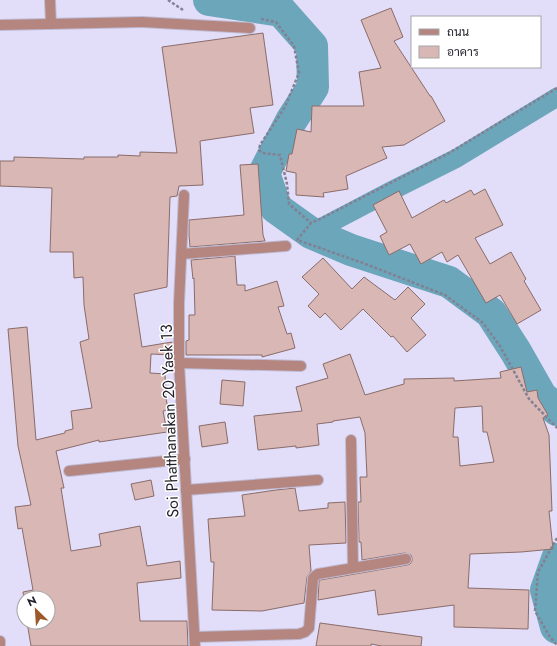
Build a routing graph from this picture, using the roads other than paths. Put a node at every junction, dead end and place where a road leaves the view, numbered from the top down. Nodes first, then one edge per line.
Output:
1 (50, 0) edge
2 (51, 24) junction
3 (0, 25) edge
4 (250, 28) dead end
5 (184, 195) dead end
6 (286, 246) dead end
7 (182, 254) junction
8 (179, 363) junction
9 (301, 366) dead end
10 (351, 440) dead end
11 (185, 459) junction
12 (69, 472) dead end
13 (318, 480) dead end
14 (186, 490) junction
15 (406, 558) dead end
16 (353, 568) junction
17 (0, 641) edge
18 (195, 641) edge
19 (0, 644) edge

1 - 2 street
2 - 3 street
2 - 4 street
5 - 7 street, Soi Phatthanakan 20 Yaek 13
6 - 7 street
7 - 8 street, Soi Phatthanakan 20 Yaek 13
8 - 9 street
8 - 11 street, Soi Phatthanakan 20 Yaek 13
10 - 16 street
11 - 12 street
11 - 14 street, Soi Phatthanakan 20 Yaek 13
13 - 14 street
14 - 18 street, Soi Phatthanakan 20 Yaek 13
15 - 16 street
16 - 18 street
17 - 19 street

